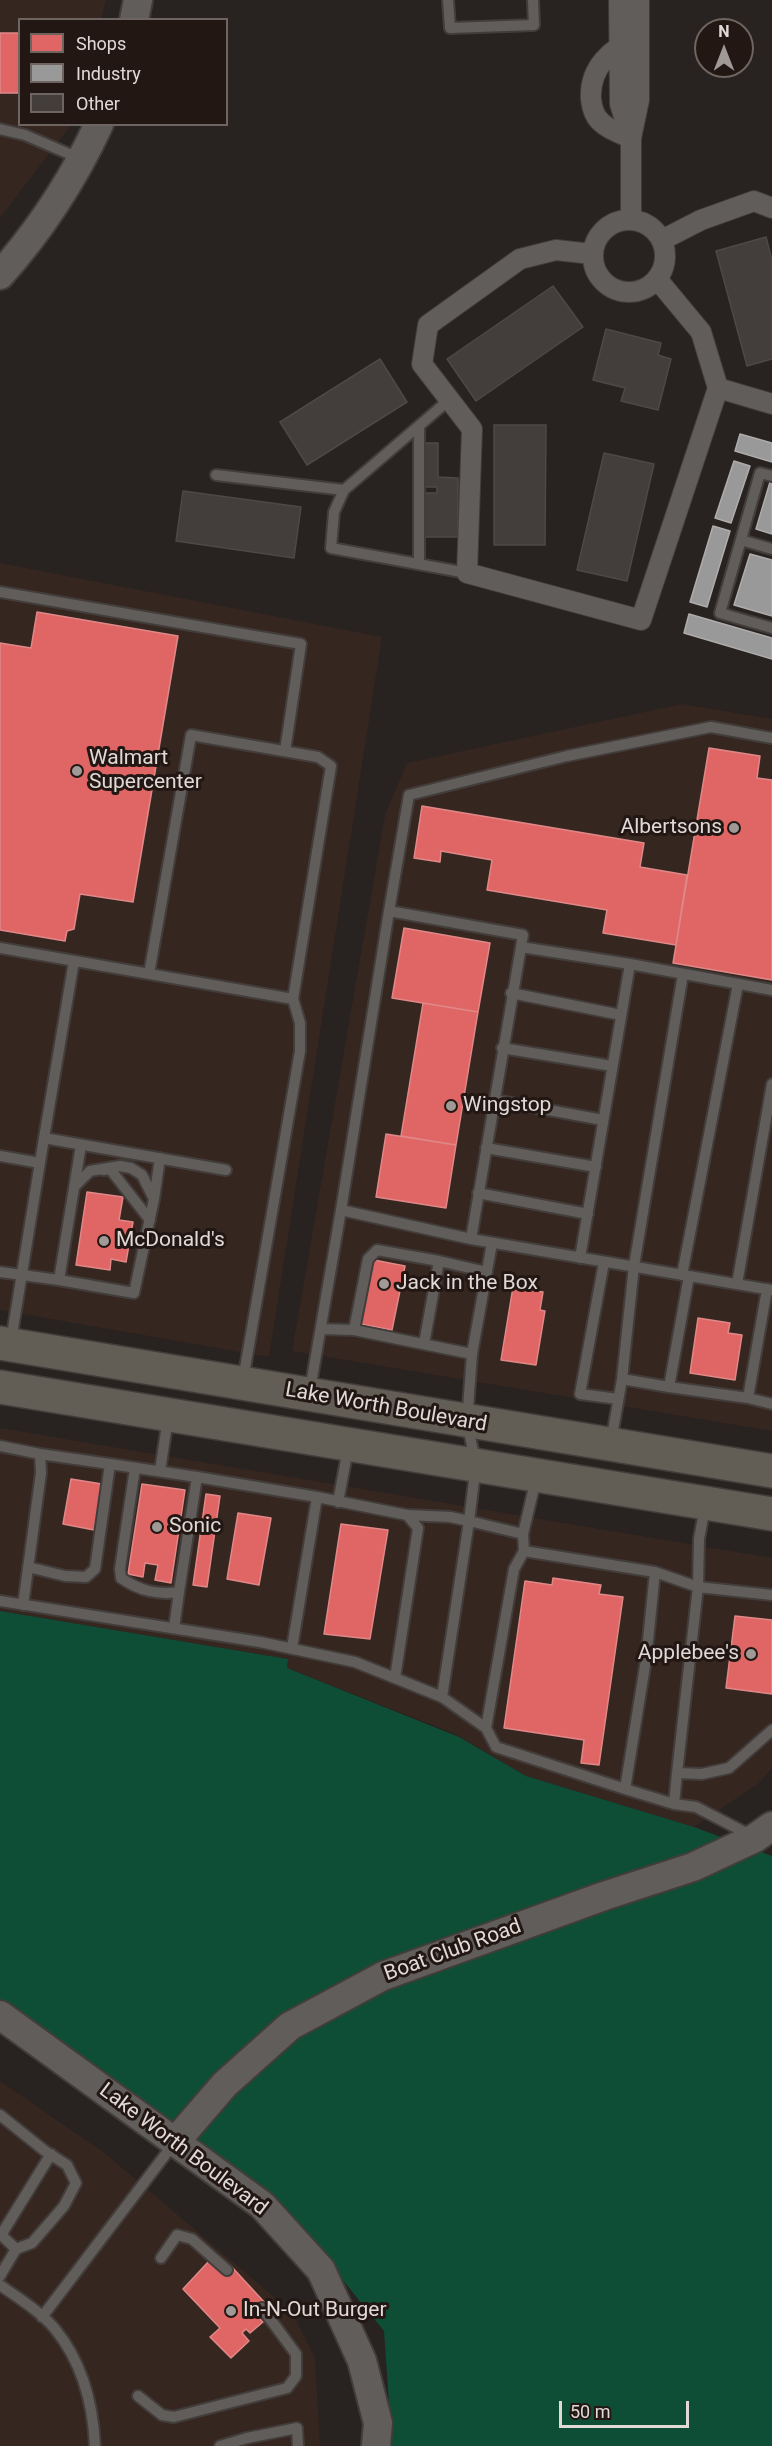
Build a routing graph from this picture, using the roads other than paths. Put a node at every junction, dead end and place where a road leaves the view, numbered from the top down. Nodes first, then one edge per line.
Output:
1 (138, 0) edge
2 (448, 0) edge
3 (532, 0) edge
4 (619, 0) edge
5 (639, 0) edge
6 (134, 18) edge
7 (629, 41) junction
8 (98, 126) edge
9 (0, 129) edge
10 (631, 138) junction
11 (82, 159) junction
12 (772, 208) edge
13 (631, 219) junction
14 (662, 240) junction
15 (592, 254) junction
16 (0, 275) edge
17 (657, 279) junction
18 (718, 388) junction
19 (449, 400) junction
20 (772, 404) edge
21 (419, 426) junction
22 (216, 476) dead end
23 (772, 477) edge
24 (344, 490) junction
25 (741, 540) junction
26 (772, 549) edge
27 (418, 564) junction
28 (467, 573) junction
29 (0, 592) edge
30 (772, 628) edge
31 (772, 738) edge
32 (285, 751) junction
33 (389, 911) junction
34 (521, 947) junction
35 (0, 948) edge
36 (74, 961) junction
37 (630, 964) junction
38 (149, 974) junction
39 (683, 974) junction
40 (738, 984) junction
41 (772, 990) edge
42 (512, 993) junction
43 (292, 999) junction
44 (621, 1015) junction
45 (502, 1048) junction
46 (612, 1066) junction
47 (772, 1084) edge
48 (494, 1100) junction
49 (603, 1120) junction
50 (44, 1138) junction
51 (81, 1145) junction
52 (486, 1148) junction
53 (0, 1156) edge
54 (160, 1158) junction
55 (40, 1162) junction
56 (596, 1167) junction
57 (226, 1170) dead end
58 (90, 1171) junction
59 (74, 1187) junction
60 (478, 1193) junction
61 (154, 1199) junction
62 (341, 1210) junction
63 (588, 1214) junction
64 (150, 1220) junction
65 (471, 1239) junction
66 (492, 1243) junction
67 (580, 1258) junction
68 (439, 1261) junction
69 (604, 1262) junction
70 (634, 1266) junction
71 (0, 1272) edge
72 (487, 1272) junction
73 (22, 1274) junction
74 (686, 1275) junction
75 (59, 1280) junction
76 (737, 1284) junction
77 (770, 1289) edge
78 (321, 1329) junction
79 (354, 1330) junction
80 (424, 1344) junction
81 (472, 1353) junction
82 (66, 1354) junction
83 (2, 1371) edge
84 (621, 1379) junction
85 (242, 1384) junction
86 (669, 1387) junction
87 (309, 1395) junction
88 (618, 1398) junction
89 (748, 1398) junction
90 (772, 1404) edge
91 (168, 1415) junction
92 (467, 1422) junction
93 (348, 1443) junction
94 (611, 1444) junction
95 (0, 1446) edge
96 (40, 1454) junction
97 (110, 1464) junction
98 (476, 1465) junction
99 (135, 1468) junction
100 (160, 1471) junction
101 (772, 1471) edge
102 (537, 1476) junction
103 (197, 1478) junction
104 (317, 1497) junction
105 (338, 1502) junction
106 (706, 1503) junction
107 (772, 1514) edge
108 (407, 1515) junction
109 (469, 1521) junction
110 (523, 1534) junction
111 (524, 1551) junction
112 (28, 1567) junction
113 (655, 1572) junction
114 (698, 1587) junction
115 (179, 1592) junction
116 (772, 1595) edge
117 (0, 1601) edge
118 (23, 1605) junction
119 (174, 1628) junction
120 (292, 1648) junction
121 (394, 1678) junction
122 (442, 1697) junction
123 (486, 1728) junction
124 (772, 1730) edge
125 (677, 1773) junction
126 (626, 1789) junction
127 (674, 1804) junction
128 (763, 1832) edge
129 (0, 2015) edge
130 (0, 2115) edge
131 (175, 2142) junction
132 (51, 2154) junction
133 (0, 2234) edge
134 (16, 2249) junction
135 (161, 2258) dead end
136 (227, 2270) dead end
137 (0, 2276) edge
138 (0, 2285) edge
139 (262, 2308) dead end
140 (42, 2317) junction
141 (138, 2396) dead end
142 (95, 2446) edge
143 (220, 2446) edge
144 (298, 2446) edge
145 (376, 2446) edge

1 - 6 main road
2 - 3 lane
4 - 7 street
5 - 7 street
7 - 10 street
7 - 10 street
8 - 11 main road
9 - 11 lane
10 - 13 street
11 - 16 main road
12 - 14 street
13 - 14 street
13 - 15 street
14 - 17 street
15 - 17 street
15 - 19 street
17 - 18 street
18 - 20 street
18 - 28 street
19 - 21 lane
19 - 28 street
21 - 24 lane
21 - 27 lane
22 - 24 lane
23 - 25 lane
24 - 27 lane
25 - 26 lane
25 - 30 lane
27 - 28 lane
29 - 32 lane
31 - 33 lane
32 - 38 lane
32 - 43 lane
33 - 34 lane
33 - 62 lane
34 - 37 lane
34 - 42 lane
35 - 36 lane
36 - 38 lane
36 - 50 lane
37 - 39 lane
37 - 44 lane
38 - 43 lane
39 - 40 lane
39 - 70 lane
40 - 41 lane
40 - 74 lane
42 - 44 lane
42 - 45 lane
43 - 85 lane
44 - 46 lane
45 - 46 lane
45 - 48 lane
46 - 49 lane
47 - 76 lane
48 - 49 lane
48 - 52 lane
49 - 56 lane
50 - 51 lane
50 - 55 lane
51 - 54 lane
51 - 59 lane
52 - 56 lane
52 - 60 lane
53 - 55 lane
54 - 57 lane
54 - 61 lane
55 - 73 lane
56 - 63 lane
58 - 59 lane
58 - 61 lane
58 - 64 lane
59 - 75 lane
60 - 63 lane
60 - 65 lane
61 - 64 lane
62 - 65 lane
62 - 78 lane
63 - 67 lane
64 - 75 lane
65 - 66 lane
66 - 67 lane
66 - 72 lane
67 - 69 lane
68 - 72 lane
68 - 79 lane
68 - 80 lane
69 - 70 lane
69 - 88 lane
70 - 74 lane
70 - 84 lane
71 - 73 lane
72 - 81 lane
73 - 75 lane
73 - 83 lane
74 - 76 lane
74 - 86 lane
76 - 77 lane
77 - 89 lane
78 - 79 lane
78 - 87 lane
79 - 80 lane
80 - 81 lane
81 - 92 lane
82 - 83 highway, Lake Worth Boulevard
82 - 83 highway
82 - 85 highway, Lake Worth Boulevard
83 - 91 highway, Lake Worth Boulevard
84 - 86 lane
84 - 88 lane
85 - 87 highway, Lake Worth Boulevard
86 - 89 lane
87 - 92 highway, Lake Worth Boulevard
88 - 94 lane
89 - 90 lane
91 - 93 highway, Lake Worth Boulevard
91 - 100 lane
92 - 94 highway, Lake Worth Boulevard
92 - 98 lane
93 - 98 highway, Lake Worth Boulevard
93 - 105 lane
94 - 101 highway, Lake Worth Boulevard
95 - 96 lane
96 - 97 lane
96 - 112 lane
97 - 99 lane
97 - 112 lane
98 - 102 highway, Lake Worth Boulevard
98 - 109 lane
99 - 100 lane
99 - 115 lane
100 - 103 lane
102 - 106 highway, Lake Worth Boulevard
102 - 110 lane
103 - 104 lane
103 - 115 lane
104 - 105 lane
104 - 120 lane
105 - 108 lane
106 - 107 highway, Lake Worth Boulevard
106 - 114 lane
108 - 109 lane
108 - 121 lane
109 - 110 lane
109 - 122 lane
110 - 111 lane
111 - 113 lane
111 - 123 lane
112 - 118 lane
113 - 114 lane
113 - 126 lane
114 - 116 lane
114 - 125 lane
115 - 119 lane
117 - 118 lane
118 - 119 lane
119 - 120 lane
120 - 121 lane
121 - 122 lane
122 - 123 lane
123 - 126 lane
124 - 125 lane
125 - 127 lane
126 - 127 lane
127 - 128 lane
128 - 131 main road, Boat Club Road
129 - 131 main road, Lake Worth Boulevard
130 - 132 lane
131 - 140 lane
131 - 145 main road, Lake Worth Boulevard
132 - 133 lane
132 - 134 lane
133 - 134 lane
134 - 137 lane
135 - 136 lane
138 - 140 lane
139 - 141 lane
140 - 142 lane
143 - 144 lane

